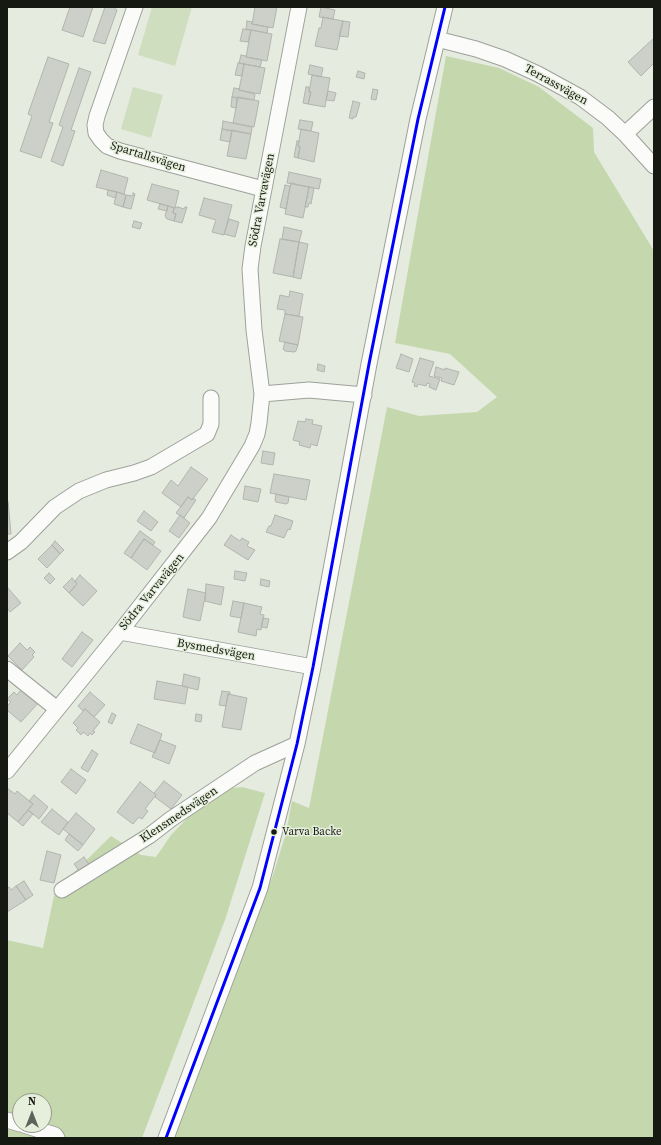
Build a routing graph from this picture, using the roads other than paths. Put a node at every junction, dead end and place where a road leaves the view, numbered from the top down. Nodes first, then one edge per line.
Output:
1 (135, 7) edge
2 (299, 7) edge
3 (445, 7) edge
4 (437, 38) junction
5 (654, 106) edge
6 (625, 134) junction
7 (654, 166) edge
8 (263, 189) junction
9 (262, 394) junction
10 (364, 395) junction
11 (210, 398) dead end
12 (7, 552) edge
13 (120, 632) junction
14 (313, 667) junction
15 (7, 668) edge
16 (57, 709) junction
17 (297, 744) junction
18 (7, 771) edge
19 (62, 890) dead end
20 (49, 1133) edge
21 (57, 1138) edge
22 (166, 1138) edge

1 - 8 street, Spartallsvägen
2 - 8 street, Södra Varvavägen
3 - 4 street
4 - 6 street, Terrassvägen
4 - 10 street
5 - 6 street
6 - 7 street, Terrassvägen
8 - 9 street, Södra Varvavägen
9 - 10 street
9 - 13 street, Södra Varvavägen
10 - 14 street
11 - 12 street
13 - 14 street, Bysmedsvägen
13 - 16 street, Södra Varvavägen
14 - 17 street
15 - 16 street
16 - 18 street, Södra Varvavägen
17 - 19 street, Klensmedsvägen
17 - 22 street
20 - 21 street

